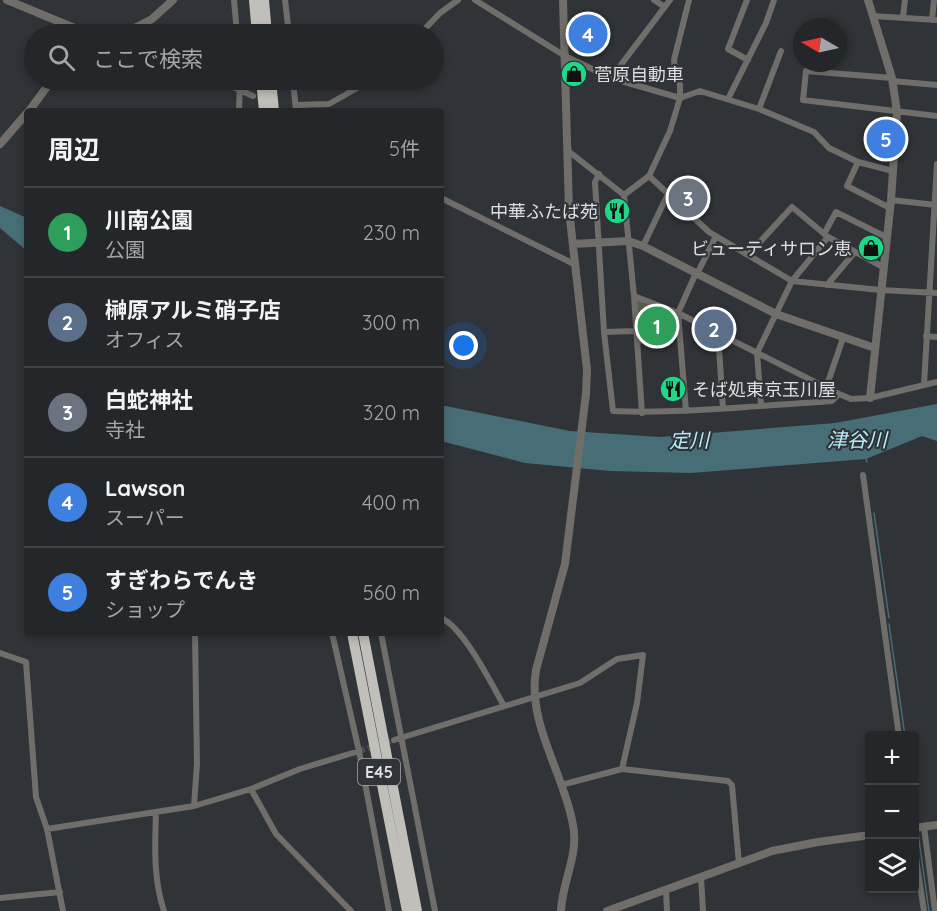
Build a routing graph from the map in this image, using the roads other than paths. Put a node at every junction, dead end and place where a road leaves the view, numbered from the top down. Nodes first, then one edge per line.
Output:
1 (7, 0) edge
2 (173, 0) edge
3 (234, 0) edge
4 (254, 0) edge
5 (264, 0) edge
6 (285, 0) edge
7 (458, 0) edge
8 (474, 0) edge
9 (563, 0) edge
10 (654, 0) edge
11 (670, 0) edge
12 (689, 0) edge
13 (747, 0) edge
14 (774, 0) edge
15 (869, 0) edge
16 (905, 0) edge
17 (934, 0) edge
18 (665, 7) junction
19 (873, 16) junction
20 (903, 17) junction
21 (934, 20) edge
22 (65, 24) edge
23 (143, 24) edge
24 (236, 24) edge
25 (256, 24) edge
26 (266, 24) edge
27 (288, 24) edge
28 (430, 24) edge
29 (781, 51) dead end
30 (565, 56) junction
31 (748, 60) junction
32 (611, 78) junction
33 (892, 80) junction
34 (937, 85) edge
35 (44, 90) edge
36 (241, 90) edge
37 (243, 90) edge
38 (262, 90) edge
39 (272, 90) edge
40 (294, 90) edge
41 (354, 90) edge
42 (253, 96) dead end
43 (680, 98) junction
44 (728, 99) junction
45 (31, 108) edge
46 (239, 108) edge
47 (264, 108) edge
48 (274, 108) edge
49 (296, 108) edge
50 (759, 109) junction
51 (897, 112) junction
52 (937, 116) edge
53 (24, 117) edge
54 (0, 144) edge
55 (567, 150) junction
56 (858, 162) junction
57 (937, 164) edge
58 (893, 171) junction
59 (599, 174) junction
60 (649, 176) junction
61 (668, 194) junction
62 (624, 195) junction
63 (444, 199) edge
64 (890, 204) junction
65 (936, 205) edge
66 (716, 236) junction
67 (826, 236) junction
68 (886, 237) junction
69 (628, 241) junction
70 (598, 243) junction
71 (573, 244) junction
72 (643, 246) junction
73 (934, 249) edge
74 (854, 253) junction
75 (748, 255) junction
76 (576, 265) junction
77 (883, 267) junction
78 (697, 274) junction
79 (792, 281) junction
80 (827, 285) junction
81 (880, 290) junction
82 (928, 292) junction
83 (937, 293) edge
84 (634, 296) junction
85 (678, 313) junction
86 (776, 314) junction
87 (635, 331) junction
88 (604, 332) junction
89 (718, 333) junction
90 (926, 336) junction
91 (937, 337) edge
92 (843, 338) junction
93 (875, 348) junction
94 (757, 353) junction
95 (937, 382) edge
96 (924, 385) junction
97 (826, 388) junction
98 (839, 394) junction
99 (870, 398) junction
100 (761, 405) junction
101 (723, 409) junction
102 (686, 411) junction
103 (642, 412) junction
104 (863, 476) dead end
105 (444, 619) edge
106 (195, 636) edge
107 (333, 636) edge
108 (353, 636) edge
109 (364, 636) edge
110 (382, 636) edge
111 (0, 653) edge
112 (535, 697) junction
113 (504, 706) junction
114 (898, 731) edge
115 (402, 737) junction
116 (394, 740) tunnel mouth
117 (359, 751) junction
118 (622, 769) junction
119 (561, 786) junction
120 (251, 789) junction
121 (194, 806) junction
122 (156, 812) junction
123 (937, 825) edge
124 (924, 827) junction
125 (919, 828) edge
126 (47, 829) junction
127 (865, 836) edge
128 (739, 864) junction
129 (919, 874) edge
130 (701, 877) junction
131 (934, 882) edge
132 (666, 890) junction
133 (60, 892) junction
134 (0, 898) edge
135 (63, 911) edge
136 (164, 911) edge
137 (351, 911) edge
138 (389, 911) edge
139 (406, 911) edge
140 (417, 911) edge
141 (435, 911) edge
142 (561, 911) edge
143 (607, 911) edge
144 (667, 911) edge
145 (703, 911) edge
146 (924, 911) edge
147 (935, 911) edge

1 - 22 street
2 - 23 street
3 - 24 street
4 - 25 highway
5 - 26 highway
6 - 27 street
7 - 28 street
8 - 30 street
9 - 30 street
10 - 18 street
11 - 18 street
12 - 43 street
13 - 31 street
14 - 31 street
15 - 19 street
16 - 20 street
17 - 21 street
18 - 32 street
19 - 20 street
19 - 33 street
20 - 21 street
29 - 50 street
30 - 32 street
30 - 55 street
31 - 44 street
32 - 43 street
33 - 34 street
33 - 51 street
33 - 51 street
35 - 45 street
36 - 46 street
37 - 42 street
38 - 47 highway
39 - 48 highway
40 - 49 street
41 - 49 street
43 - 44 street
43 - 60 street
44 - 50 street
50 - 56 street
51 - 52 street
51 - 58 street
53 - 54 street
55 - 59 street
55 - 71 street
56 - 58 street
56 - 64 street
57 - 65 street
58 - 64 street
59 - 62 street
59 - 70 street
60 - 61 street
60 - 62 street
61 - 66 street
61 - 72 street
62 - 69 street
63 - 76 street
64 - 65 street
64 - 68 street
65 - 73 street
66 - 75 street
66 - 78 street
67 - 68 street
67 - 74 street
67 - 75 street
67 - 79 street
68 - 77 street
69 - 70 street
69 - 72 street
69 - 84 street
70 - 71 street
70 - 88 street
71 - 76 street
72 - 78 street
73 - 82 street
74 - 77 street
74 - 80 street
75 - 79 street
76 - 112 street
77 - 81 street
78 - 85 street
78 - 86 street
79 - 80 street
79 - 86 street
80 - 81 street
81 - 82 street
81 - 93 street
82 - 83 street
82 - 90 street
84 - 85 street
84 - 87 street
85 - 89 street
85 - 102 street
86 - 92 street
86 - 94 street
87 - 88 street
87 - 103 street
88 - 103 street
89 - 94 street
89 - 101 street
90 - 91 street
90 - 96 street
92 - 93 street
92 - 97 street
93 - 99 street
94 - 97 street
94 - 100 street
95 - 96 street
96 - 99 street
97 - 98 street
98 - 99 street
98 - 100 street
100 - 101 street
101 - 102 street
102 - 103 street
104 - 114 street
105 - 113 street
106 - 121 street
107 - 117 street
108 - 139 highway, E45
109 - 140 highway, E45
110 - 115 street
111 - 126 street
112 - 113 street
112 - 118 street
112 - 119 street
113 - 115 street
115 - 116 street
115 - 141 street
117 - 120 street
117 - 138 street
118 - 119 street
118 - 128 street
119 - 142 street
120 - 121 street
120 - 137 street
121 - 122 street
122 - 126 street
122 - 136 street
123 - 124 street
124 - 125 street
124 - 131 street
126 - 133 street
127 - 128 street
128 - 130 street
129 - 146 street
130 - 132 street
130 - 145 street
131 - 147 street
132 - 143 street
132 - 144 street
133 - 134 street
133 - 135 street

